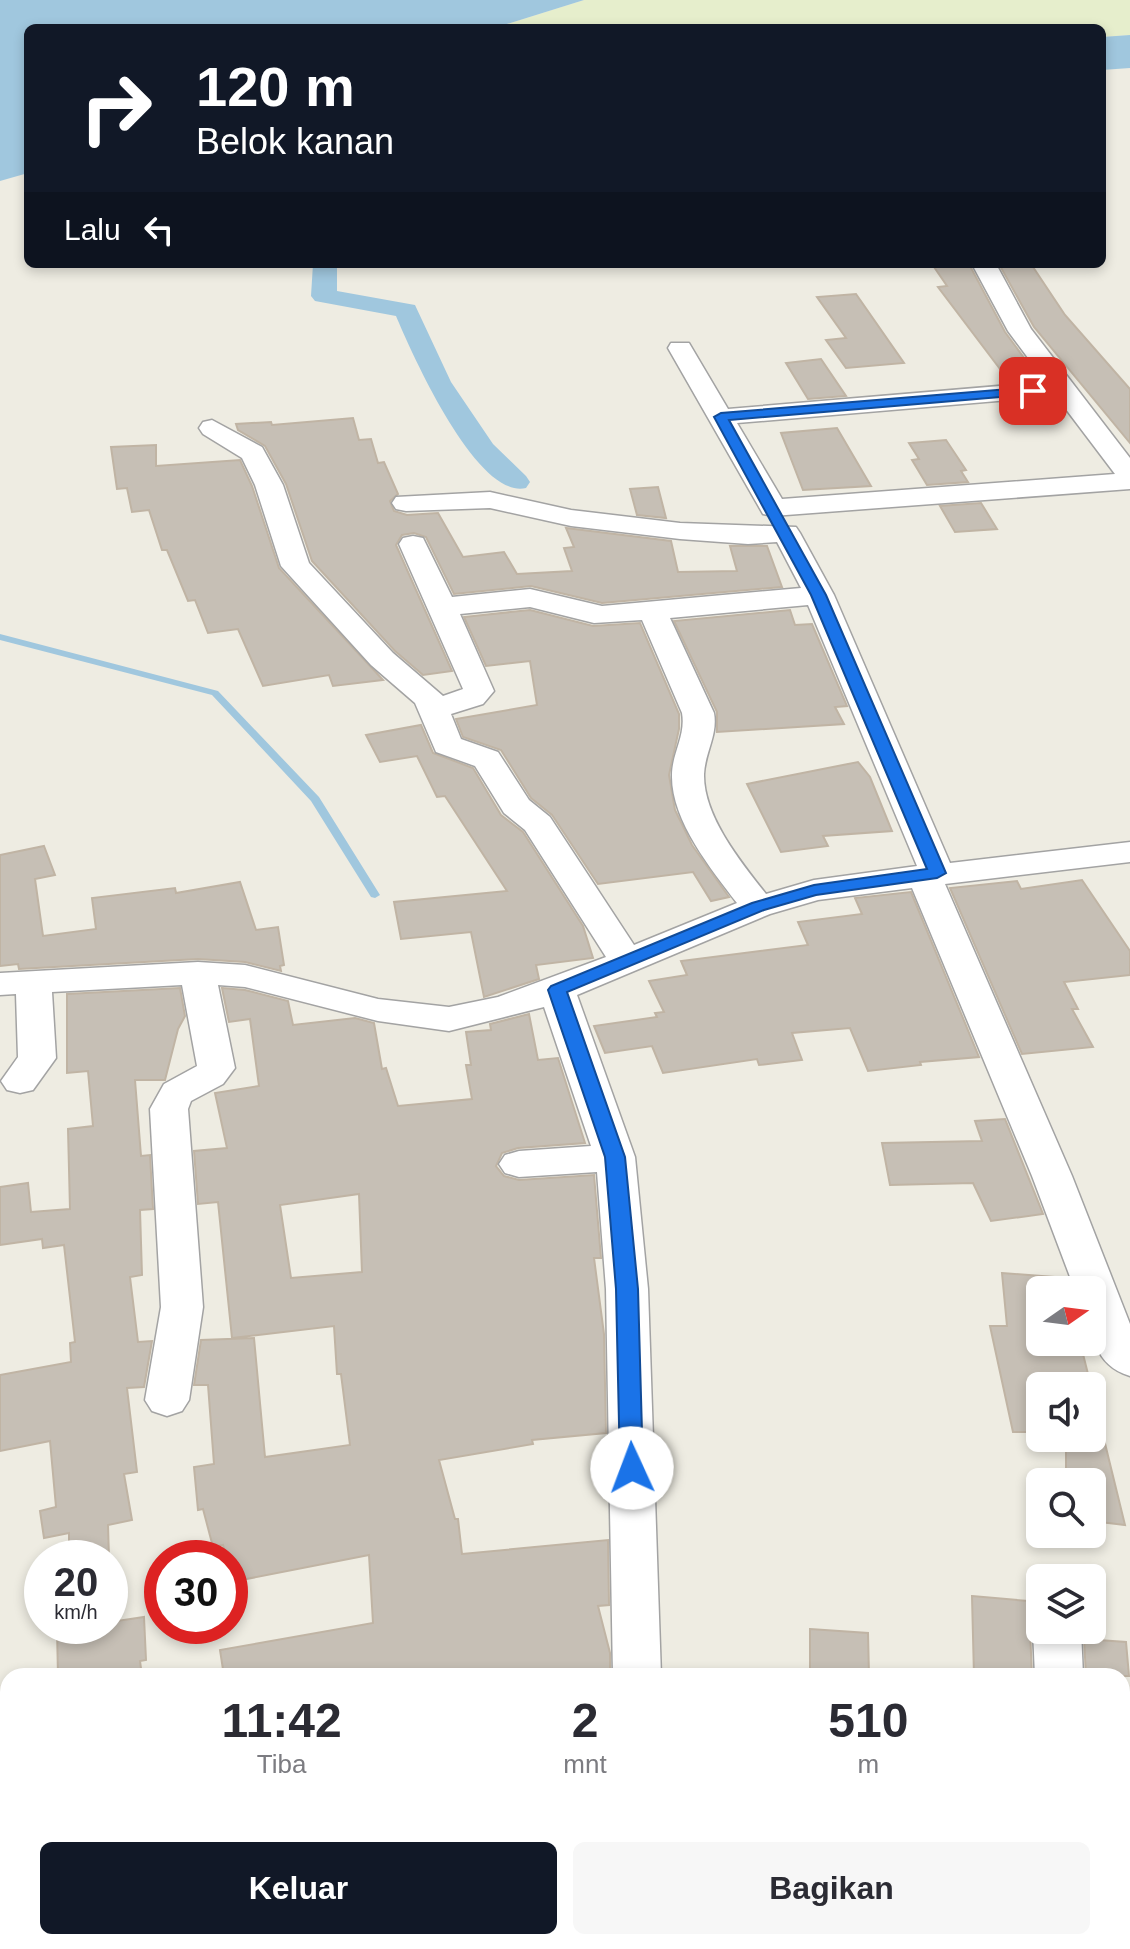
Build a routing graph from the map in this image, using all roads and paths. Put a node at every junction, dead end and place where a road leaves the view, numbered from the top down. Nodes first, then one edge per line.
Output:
1 (986, 268) edge
2 (680, 348) dead end
3 (1064, 388) junction
4 (721, 417) junction
5 (212, 428) dead end
6 (1130, 478) edge
7 (406, 503) dead end
8 (780, 520) junction
9 (413, 544) dead end
10 (819, 595) junction
11 (442, 607) junction
12 (653, 612) junction
13 (435, 709) junction
14 (1130, 852) edge
15 (930, 874) junction
16 (758, 907) junction
17 (627, 961) junction
18 (198, 973) junction
19 (16, 983) edge
20 (557, 990) junction
21 (20, 1081) dead end
22 (615, 1157) junction
23 (519, 1164) dead end
24 (1130, 1360) edge
25 (167, 1400) dead end
26 (1058, 1644) edge
27 (637, 1668) edge
28 (1059, 1668) edge

1 - 3 street
2 - 4 street
3 - 4 street
3 - 6 street
4 - 8 street
5 - 13 street
6 - 8 street
7 - 8 street
8 - 10 street
9 - 11 street
10 - 12 street
10 - 15 street
11 - 12 street
11 - 13 street
12 - 16 street
13 - 17 street
14 - 15 street
15 - 16 street
15 - 24 street
16 - 17 street
17 - 20 street
18 - 19 street
18 - 20 street
18 - 25 street
19 - 21 street
20 - 22 street
22 - 23 street
22 - 27 street
26 - 28 street

